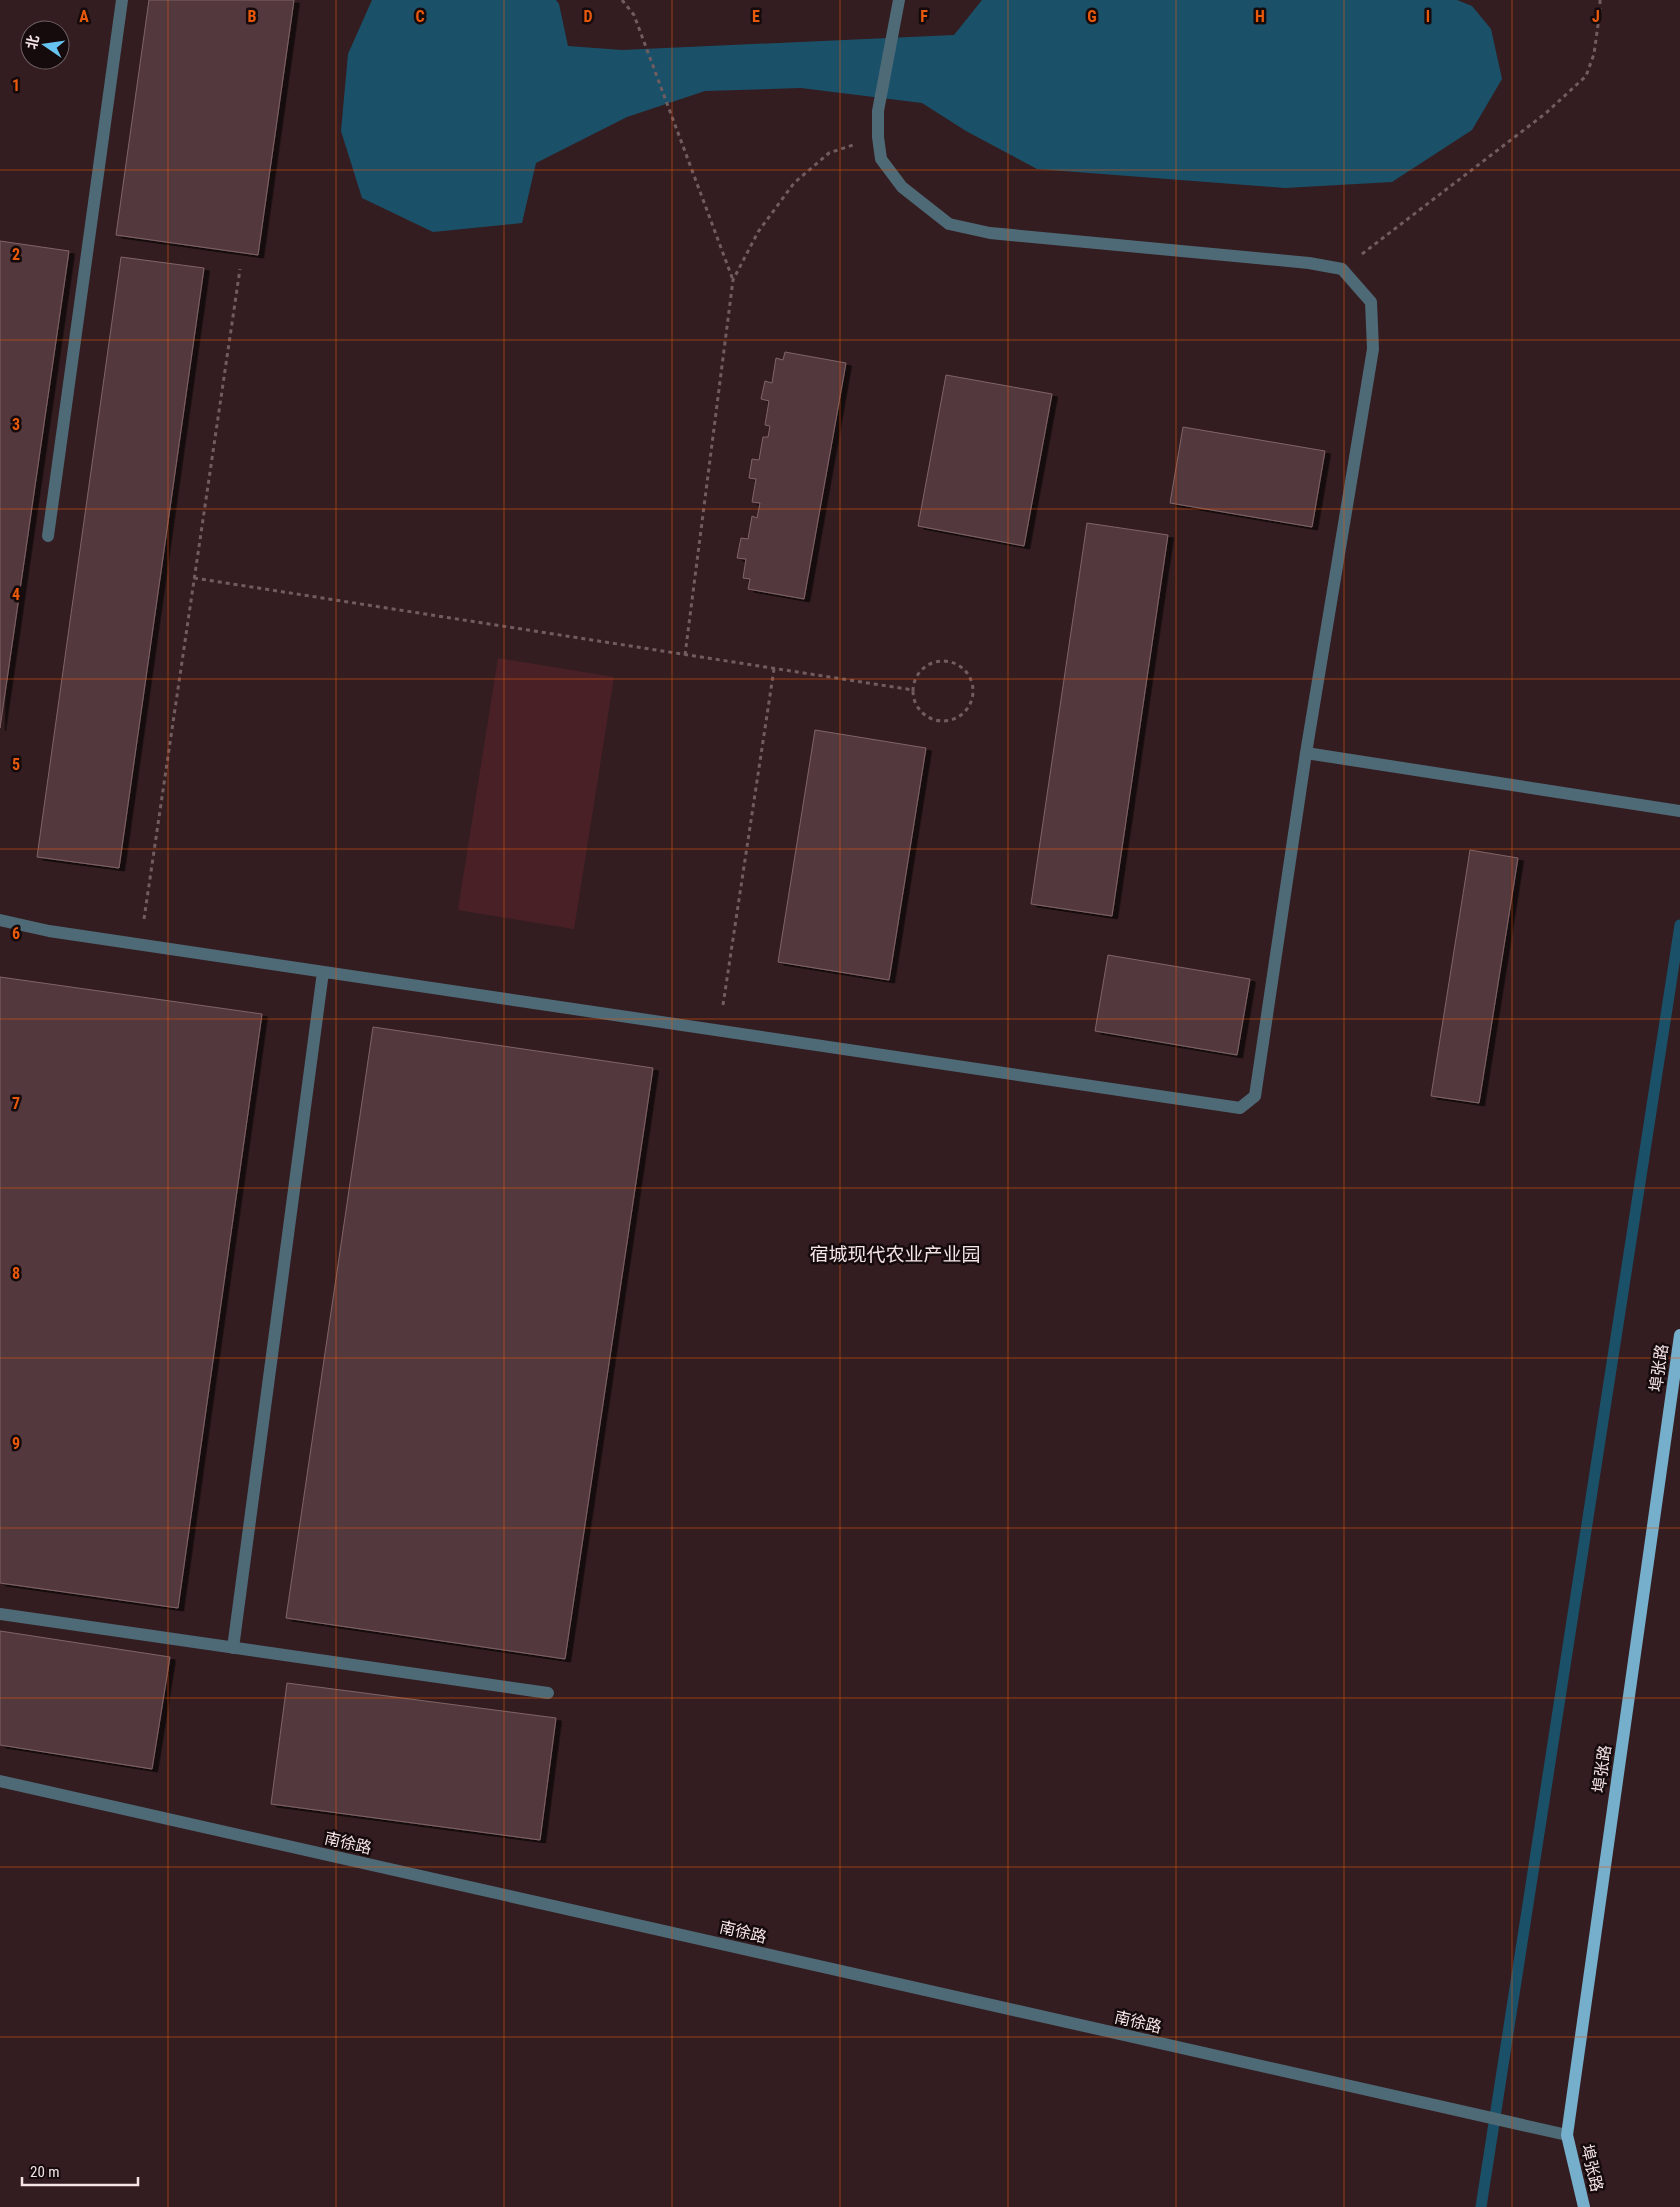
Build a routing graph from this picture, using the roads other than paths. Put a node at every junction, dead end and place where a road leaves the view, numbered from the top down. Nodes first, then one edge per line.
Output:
1 (122, 0) edge
2 (899, 0) edge
3 (48, 536) dead end
4 (1306, 753) junction
5 (1680, 811) edge
6 (0, 920) edge
7 (322, 972) junction
8 (1680, 1335) edge
9 (0, 1614) edge
10 (234, 1648) junction
11 (548, 1693) dead end
12 (0, 1781) edge
13 (1567, 2135) junction
14 (1584, 2207) edge

1 - 3 street
2 - 4 street
4 - 5 street
4 - 7 street
6 - 7 street
7 - 10 street
8 - 13 main road, 埠张路
9 - 10 street
10 - 11 street
12 - 13 street, 南徐路
13 - 14 main road, 埠张路

